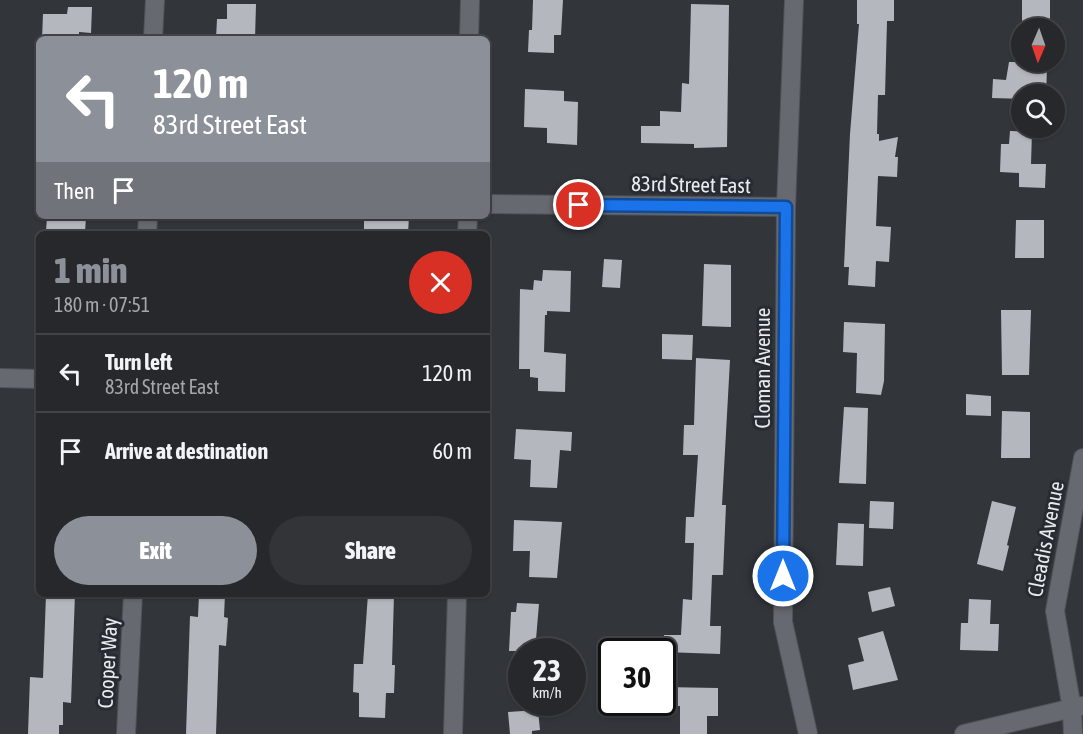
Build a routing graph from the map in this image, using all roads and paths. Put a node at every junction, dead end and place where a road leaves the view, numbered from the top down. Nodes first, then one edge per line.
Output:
1 (155, 0) edge
2 (470, 0) edge
3 (794, 0) edge
4 (153, 36) edge
5 (469, 36) edge
6 (490, 204) edge
7 (786, 207) junction
8 (0, 378) edge
9 (36, 379) edge
10 (1083, 458) edge
11 (133, 597) edge
12 (457, 597) edge
13 (1078, 708) edge
14 (126, 734) edge
15 (453, 734) edge
16 (808, 734) edge
17 (964, 734) edge
18 (1072, 734) edge

1 - 4 street
2 - 5 street
3 - 7 street, Cloman Avenue
6 - 7 street, 83rd Street East
7 - 16 street, Cloman Avenue
8 - 9 street
10 - 13 street, Cleadis Avenue
11 - 14 street, Cooper Way
12 - 15 street
13 - 17 street
13 - 18 street, Cleadis Avenue

